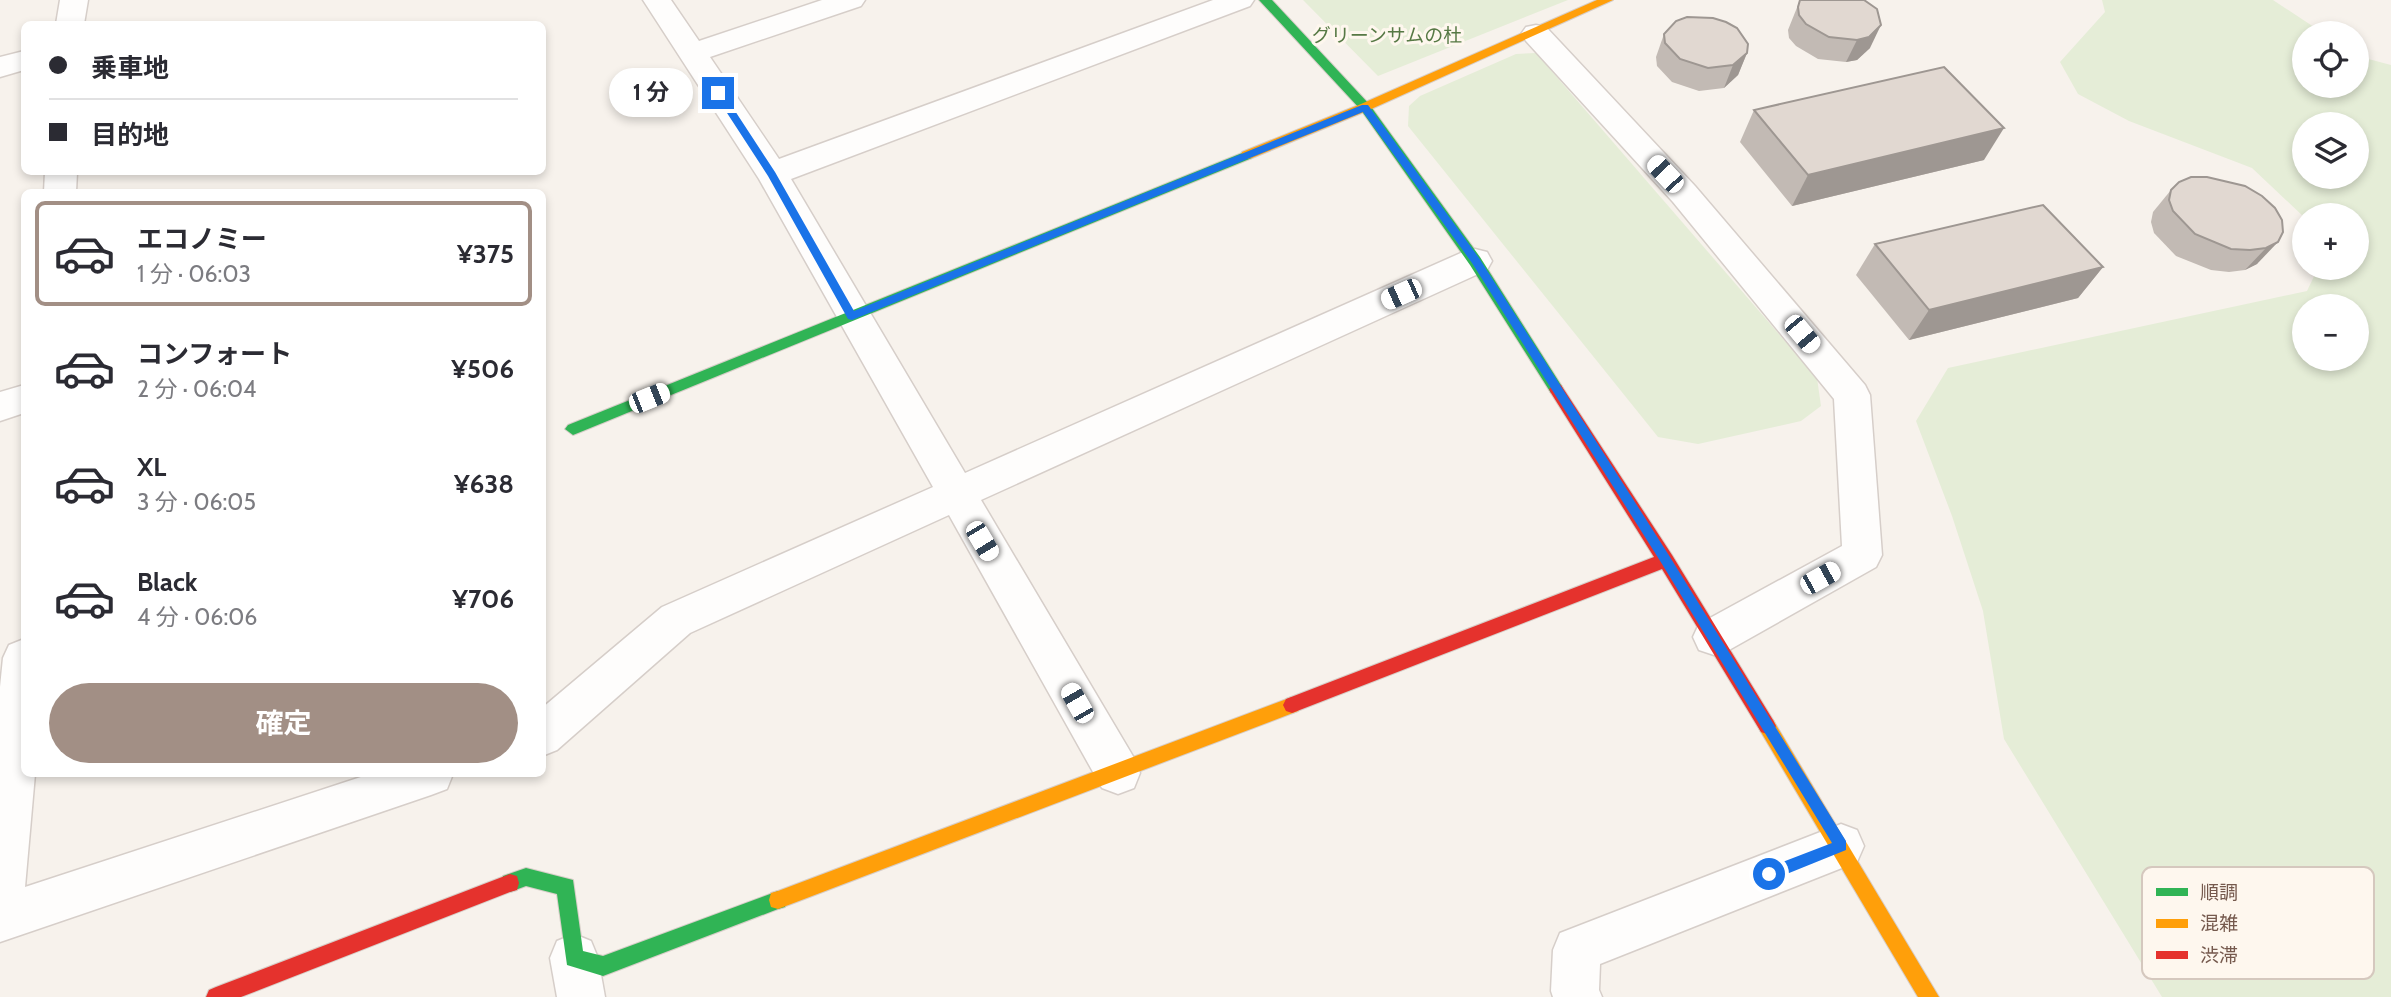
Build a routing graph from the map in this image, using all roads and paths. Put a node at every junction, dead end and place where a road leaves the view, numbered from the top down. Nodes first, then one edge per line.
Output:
1 (74, 0) edge
2 (657, 0) edge
3 (851, 0) edge
4 (1240, 0) edge
5 (1265, 0) edge
6 (1607, 0) edge
7 (70, 21) edge
8 (1535, 34) junction
9 (692, 53) junction
10 (21, 62) edge
11 (0, 67) edge
12 (1365, 107) junction
13 (772, 174) junction
14 (1475, 261) junction
15 (852, 316) junction
16 (21, 400) edge
17 (0, 407) edge
18 (572, 429) dead end
19 (955, 495) junction
20 (1666, 561) junction
21 (1714, 637) junction
22 (21, 689) edge
23 (546, 733) edge
24 (1118, 773) junction
25 (422, 777) edge
26 (1841, 846) junction
27 (0, 903) edge
28 (0, 919) edge
29 (578, 977) edge
30 (216, 997) edge
31 (1578, 997) edge
32 (1929, 997) edge

1 - 7 street
2 - 9 street
3 - 9 street
4 - 13 street
5 - 12 street
6 - 8 street
8 - 12 street
8 - 21 street
9 - 13 street
10 - 11 street
12 - 14 street
12 - 15 street
13 - 15 street
14 - 19 street
14 - 20 street
15 - 18 street
15 - 19 street
16 - 17 street
19 - 23 street
19 - 24 street
20 - 21 street
20 - 24 street
21 - 26 street
22 - 27 street
24 - 29 street
25 - 28 street
26 - 31 street
26 - 32 street
29 - 30 street

